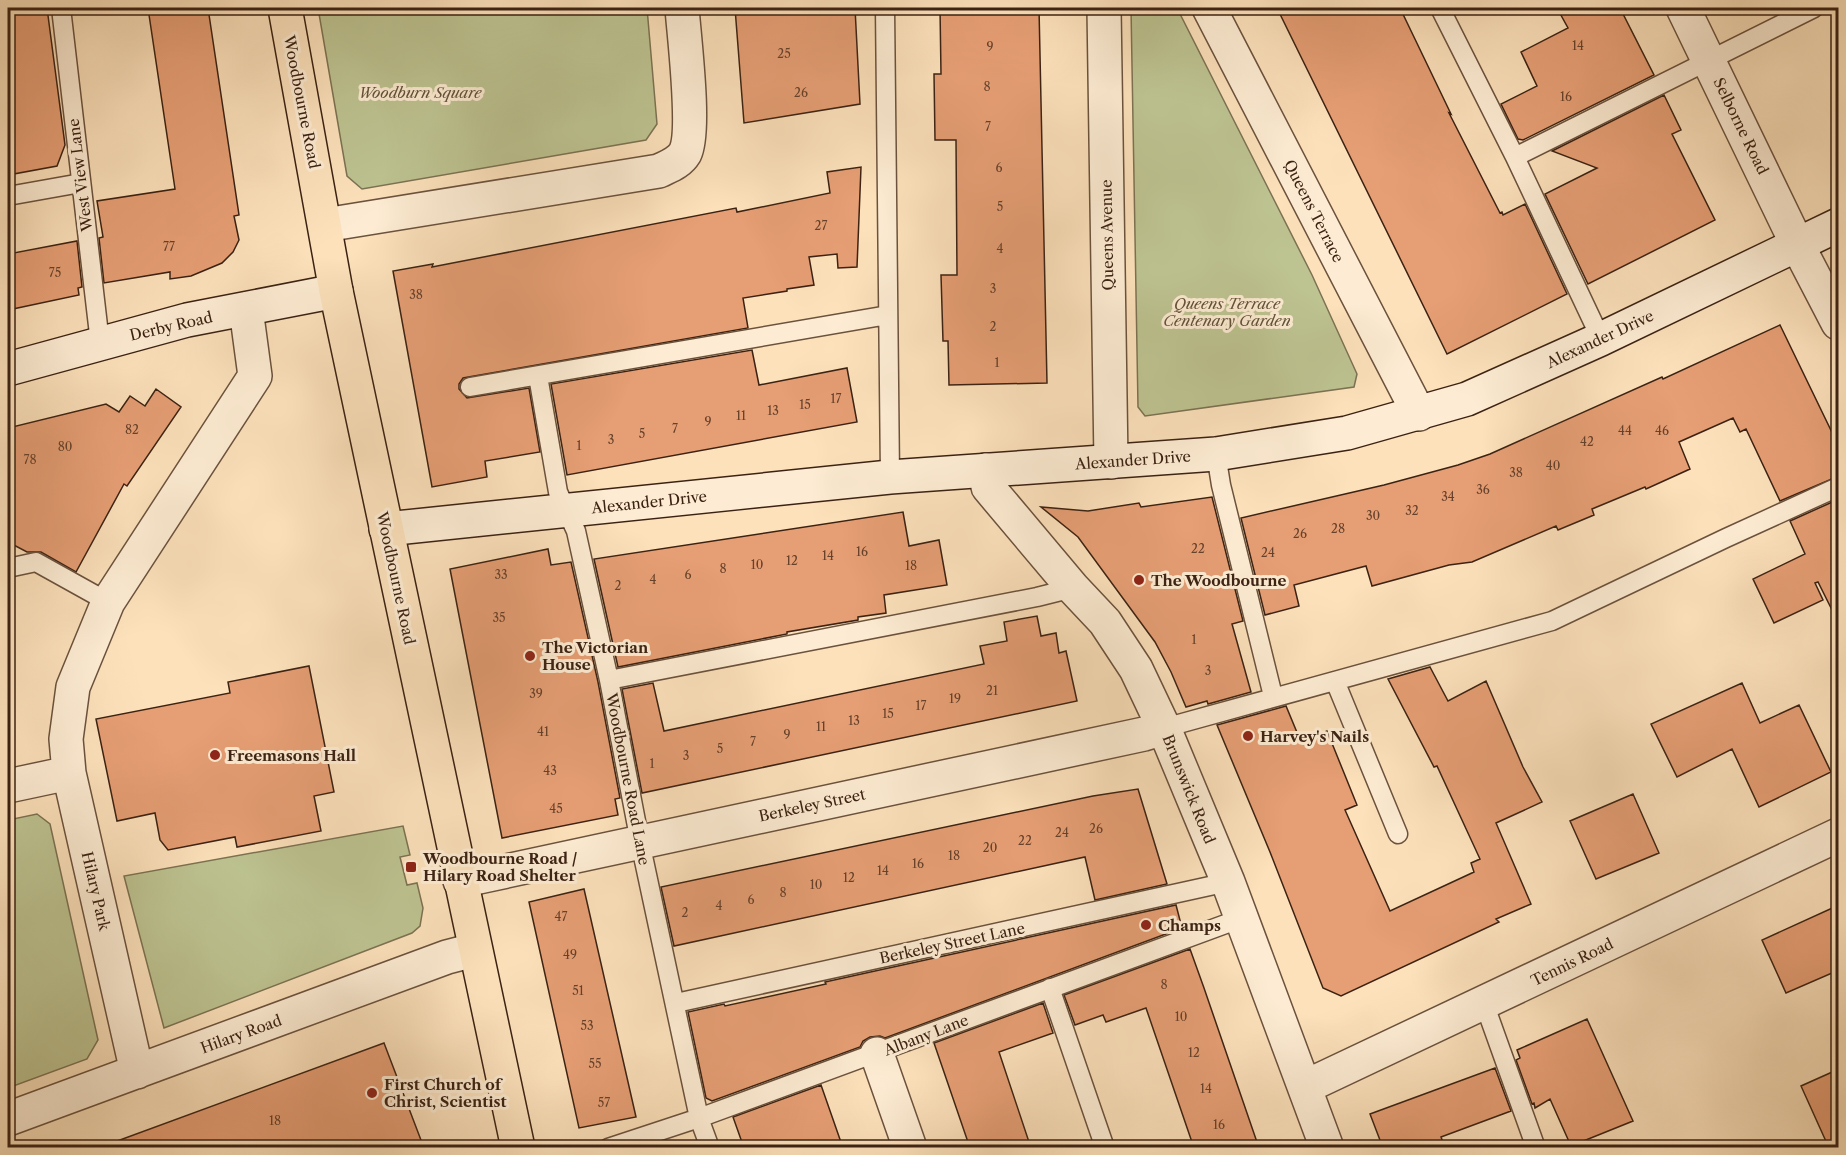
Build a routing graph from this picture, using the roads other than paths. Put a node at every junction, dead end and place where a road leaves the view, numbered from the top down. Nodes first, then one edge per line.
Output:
1 (61, 8) edge
2 (285, 8) edge
3 (682, 8) edge
4 (885, 8) edge
5 (1104, 8) edge
6 (1209, 8) edge
7 (1440, 8) edge
8 (1683, 8) edge
9 (1814, 8) edge
10 (1710, 61) junction
11 (1515, 157) junction
12 (81, 183) junction
13 (8, 196) edge
14 (325, 225) junction
15 (1839, 225) edge
16 (1798, 246) junction
17 (336, 291) junction
18 (246, 309) junction
19 (888, 315) junction
20 (1839, 323) edge
21 (1601, 339) junction
22 (100, 343) junction
23 (8, 369) edge
24 (538, 376) junction
25 (470, 387) dead end
26 (1419, 414) junction
27 (1215, 454) junction
28 (1111, 462) junction
29 (986, 470) junction
30 (890, 477) junction
31 (1839, 487) edge
32 (567, 511) junction
33 (386, 529) junction
34 (8, 568) edge
35 (1073, 588) junction
36 (108, 602) junction
37 (609, 680) junction
38 (1335, 681) junction
39 (1273, 696) junction
40 (1164, 728) junction
41 (69, 773) junction
42 (8, 786) edge
43 (1398, 834) dead end
44 (1839, 835) edge
45 (640, 842) junction
46 (460, 881) junction
47 (1228, 882) junction
48 (1242, 918) junction
49 (474, 950) junction
50 (1050, 988) junction
51 (676, 1003) junction
52 (1484, 1004) junction
53 (877, 1054) junction
54 (137, 1072) junction
55 (1305, 1087) junction
56 (699, 1118) junction
57 (8, 1119) edge
58 (518, 1148) edge
59 (608, 1148) edge
60 (710, 1148) edge
61 (910, 1148) edge
62 (1105, 1148) edge
63 (1327, 1148) edge
64 (1536, 1148) edge

1 - 12 lane, West View Lane
2 - 14 main road, Woodbourne Road
3 - 14 street
4 - 19 lane
5 - 28 street, Queens Avenue
6 - 26 street, Queens Terrace
7 - 11 lane
8 - 10 street, Selborne Road
9 - 10 lane
10 - 11 lane
10 - 16 street, Selborne Road
11 - 21 lane
12 - 13 lane
12 - 22 lane, West View Lane
14 - 17 main road, Woodbourne Road
15 - 16 street, Alexander Drive
16 - 20 street, Selborne Road
16 - 21 street, Alexander Drive
17 - 18 street, Derby Road
17 - 33 main road, Woodbourne Road
18 - 22 street, Derby Road
18 - 36 street, Hilary Park
19 - 24 lane
19 - 30 lane
21 - 26 street, Alexander Drive
22 - 23 street, Derby Road
24 - 25 lane
24 - 32 lane, Woodbourne Road Lane
26 - 27 street, Alexander Drive
27 - 28 street, Alexander Drive
27 - 39 lane
28 - 29 street, Alexander Drive
29 - 30 street, Alexander Drive
29 - 35 street, Brunswick Road
30 - 32 street, Alexander Drive
31 - 38 lane
32 - 33 street, Alexander Drive
32 - 37 lane, Woodbourne Road Lane
33 - 46 main road, Woodbourne Road
34 - 36 lane
35 - 37 lane
35 - 40 street, Brunswick Road
36 - 41 street, Hilary Park
37 - 45 lane, Woodbourne Road Lane
38 - 39 lane
38 - 43 lane
39 - 40 lane
40 - 45 street, Berkeley Street
40 - 47 street, Brunswick Road
41 - 42 street
41 - 54 street, Hilary Park
44 - 52 street, Tennis Road
45 - 46 street, Berkeley Street
45 - 51 lane, Woodbourne Road Lane
46 - 49 main road, Woodbourne Road
47 - 48 street, Brunswick Road
47 - 51 lane, Berkeley Street Lane
48 - 50 lane, Albany Lane
48 - 55 street, Brunswick Road
49 - 54 street, Hilary Road
49 - 58 main road, Woodbourne Road
50 - 53 lane, Albany Lane
50 - 62 lane
51 - 56 lane, Woodbourne Road Lane
52 - 55 street, Tennis Road
52 - 64 lane
53 - 56 lane, Albany Lane
53 - 61 street
54 - 57 street, Hilary Road
55 - 63 street, Brunswick Road
56 - 59 lane, Albany Lane
56 - 60 lane, Woodbourne Road Lane

